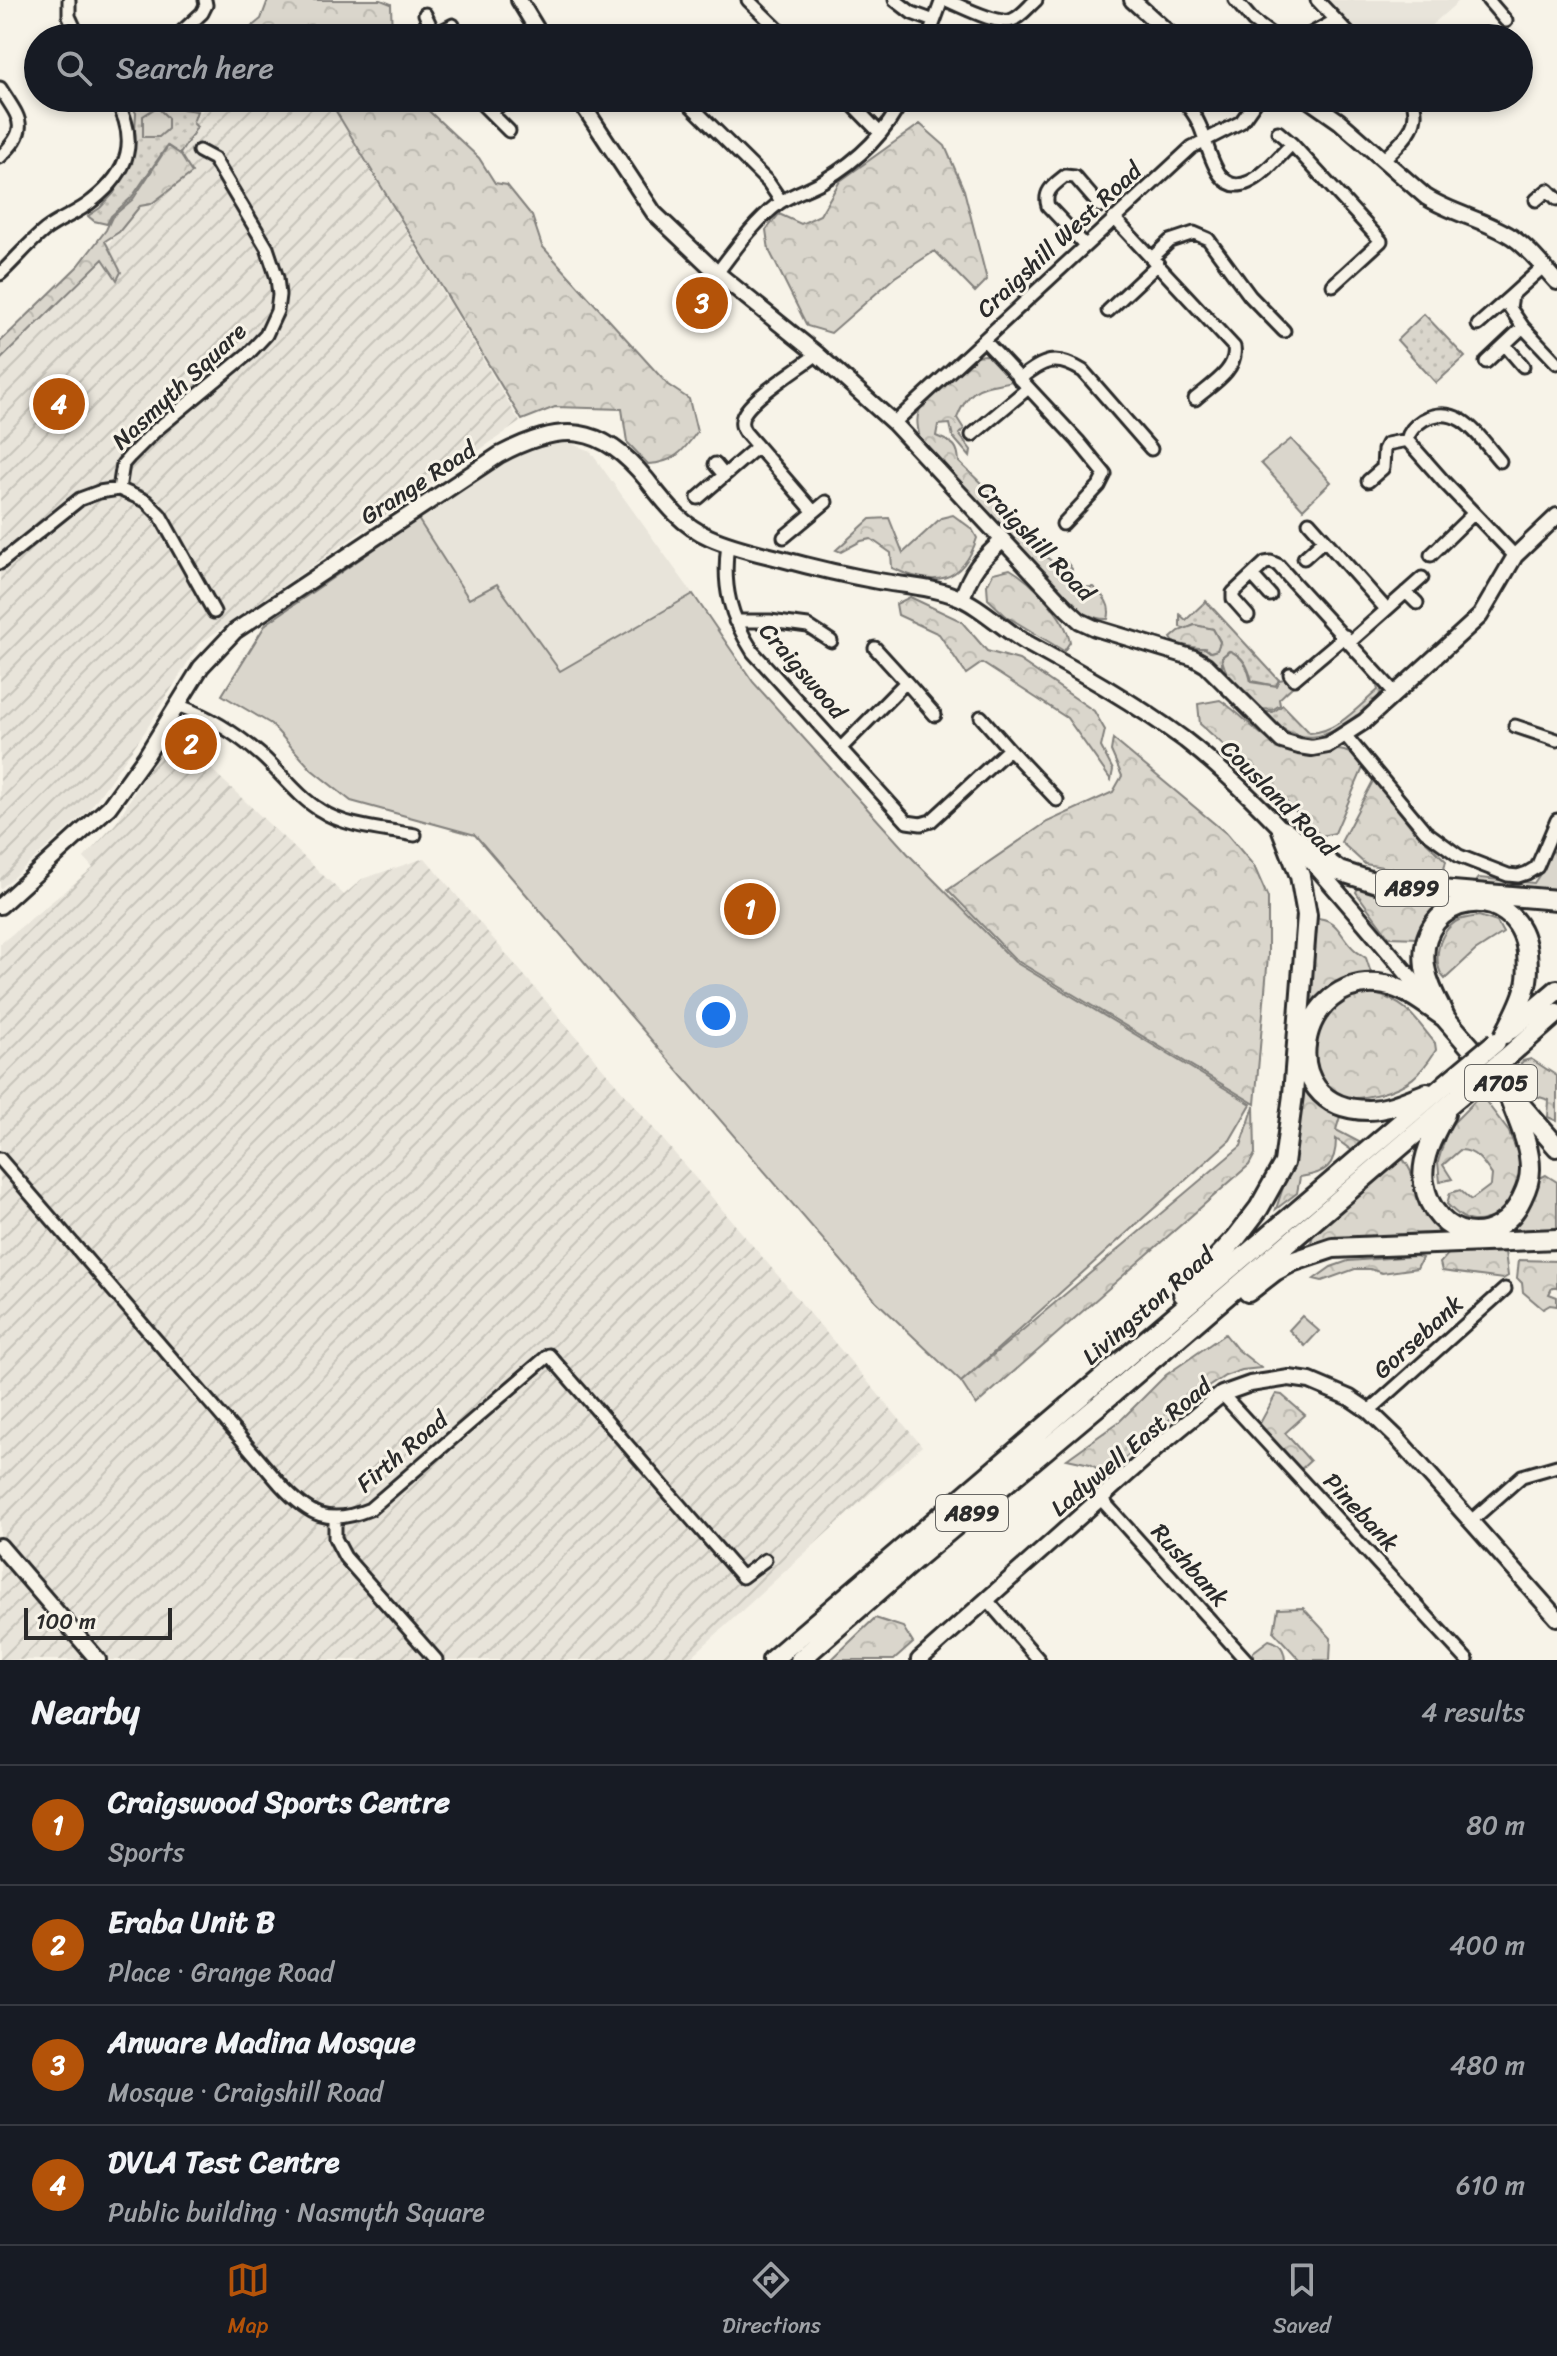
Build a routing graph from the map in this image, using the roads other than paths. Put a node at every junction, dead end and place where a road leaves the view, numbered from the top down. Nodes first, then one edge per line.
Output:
1 (69, 0) edge
2 (205, 0) edge
3 (519, 0) edge
4 (748, 0) edge
5 (895, 0) edge
6 (944, 0) edge
7 (1036, 0) edge
8 (1132, 0) edge
9 (1235, 0) edge
10 (1317, 0) edge
11 (1488, 0) edge
12 (425, 14) dead end
13 (1336, 20) junction
14 (934, 21) junction
15 (1506, 21) dead end
16 (73, 24) edge
17 (190, 24) edge
18 (430, 24) edge
19 (534, 24) edge
20 (773, 24) edge
21 (933, 24) edge
22 (1159, 24) edge
23 (1257, 24) edge
24 (1329, 24) edge
25 (1340, 24) edge
26 (0, 88) edge
27 (122, 112) edge
28 (492, 112) edge
29 (587, 112) edge
30 (697, 112) edge
31 (860, 112) edge
32 (896, 112) edge
33 (1192, 112) edge
34 (1248, 112) edge
35 (1326, 112) edge
36 (1416, 112) edge
37 (509, 131) dead end
38 (1278, 132) dead end
39 (880, 133) junction
40 (1206, 139) junction
41 (1292, 144) junction
42 (199, 151) dead end
43 (0, 157) edge
44 (1383, 160) junction
45 (1557, 199) edge
46 (1536, 200) dead end
47 (781, 201) junction
48 (1100, 206) dead end
49 (1114, 218) junction
50 (1084, 244) junction
51 (1155, 261) junction
52 (1543, 267) junction
53 (717, 273) junction
54 (0, 274) edge
55 (1557, 282) edge
56 (1333, 285) dead end
57 (1512, 295) junction
58 (1108, 311) dead end
59 (1478, 325) dead end
60 (1523, 327) junction
61 (1284, 331) dead end
62 (984, 340) junction
63 (1505, 345) junction
64 (817, 354) junction
65 (1486, 362) dead end
66 (1557, 363) edge
67 (1523, 366) dead end
68 (1023, 384) junction
69 (1195, 399) dead end
70 (894, 423) junction
71 (972, 435) dead end
72 (1407, 440) junction
73 (757, 447) junction
74 (1151, 449) dead end
75 (1500, 461) dead end
76 (715, 464) dead end
77 (724, 475) junction
78 (1368, 481) dead end
79 (119, 489) junction
80 (698, 498) dead end
81 (826, 502) dead end
82 (814, 512) junction
83 (1474, 513) junction
84 (1557, 516) edge
85 (1309, 522) dead end
86 (1063, 524) dead end
87 (784, 537) dead end
88 (1003, 540) junction
89 (1324, 540) junction
90 (728, 544) junction
91 (1431, 555) dead end
92 (1515, 556) junction
93 (1304, 558) dead end
94 (0, 563) edge
95 (1252, 575) junction
96 (1422, 578) dead end
97 (1406, 592) junction
98 (1270, 595) dead end
99 (962, 599) junction
100 (1417, 603) dead end
101 (1386, 609) junction
102 (214, 612) dead end
103 (1248, 616) dead end
104 (735, 621) junction
105 (1348, 639) junction
106 (831, 641) dead end
107 (875, 648) dead end
108 (1290, 674) dead end
109 (906, 682) junction
110 (1395, 693) junction
111 (177, 705) junction
112 (935, 715) dead end
113 (981, 717) dead end
114 (1515, 726) dead end
115 (1345, 735) junction
116 (1557, 740) edge
117 (841, 748) junction
118 (1009, 749) junction
119 (1057, 800) dead end
120 (1557, 820) edge
121 (1282, 830) junction
122 (415, 835) dead end
123 (1557, 900) edge
124 (0, 906) edge
125 (1557, 990) edge
126 (1557, 1013) edge
127 (1446, 1019) junction
128 (1557, 1035) edge
129 (1506, 1046) junction
130 (1506, 1088) junction
131 (1449, 1094) junction
132 (1557, 1131) edge
133 (1557, 1147) edge
134 (0, 1159) edge
135 (1557, 1239) edge
136 (1498, 1291) dead end
137 (1116, 1366) junction
138 (1144, 1367) junction
139 (1222, 1394) junction
140 (1369, 1411) junction
141 (1557, 1466) edge
142 (1101, 1499) junction
143 (335, 1519) junction
144 (1471, 1521) junction
145 (0, 1546) edge
146 (765, 1560) dead end
147 (987, 1600) junction
148 (1557, 1618) edge
149 (846, 1620) junction
150 (98, 1660) edge
151 (436, 1660) edge
152 (772, 1660) edge
153 (800, 1660) edge
154 (807, 1660) edge
155 (919, 1660) edge
156 (1039, 1660) edge
157 (1246, 1660) edge
158 (1467, 1660) edge

1 - 16 street
2 - 17 street
3 - 19 street
4 - 20 street
5 - 14 street
6 - 7 street
6 - 14 street
8 - 22 street
9 - 23 street
10 - 13 street
11 - 15 street
12 - 18 street
13 - 24 street
13 - 25 street
14 - 21 street
26 - 43 street
27 - 54 street
28 - 37 street
29 - 53 street, Craigshill Road
30 - 47 street
31 - 39 street
32 - 39 street
33 - 40 street
34 - 40 street, Craigshill West Road
35 - 44 street
36 - 44 street
38 - 41 street
39 - 47 street
40 - 41 street
40 - 49 street, Craigshill West Road
41 - 56 street
42 - 79 street, Nasmyth Square
44 - 52 street
45 - 46 street
47 - 53 street
48 - 50 street
49 - 50 street, Craigshill West Road
49 - 51 street
50 - 62 street, Craigshill West Road
51 - 58 street
51 - 61 street
51 - 69 street
52 - 55 street
52 - 57 street
53 - 64 street, Craigshill Road
57 - 59 street
57 - 60 street
60 - 63 street
60 - 66 street
62 - 68 street
62 - 70 street, Craigshill West Road
63 - 65 street
63 - 67 street
64 - 70 street, Craigshill Road
64 - 73 street
68 - 71 street
68 - 74 street
68 - 86 street
70 - 88 street, Craigshill Road
72 - 75 street
72 - 78 street
72 - 83 street
73 - 77 street
73 - 82 street
76 - 77 street
77 - 80 street
79 - 94 street
79 - 102 street
81 - 82 street
82 - 87 street
83 - 91 street
83 - 92 street
84 - 92 street, Craigshill Road
85 - 89 street
88 - 99 street
88 - 115 street, Craigshill Road
89 - 93 street
89 - 101 street
90 - 99 street, Grange Road
90 - 104 street, Craigswood
90 - 111 street, Grange Road
92 - 110 street, Craigshill Road
95 - 98 street
95 - 103 street
95 - 105 street
96 - 97 street
97 - 100 street
97 - 101 street
99 - 121 street, Cousland Road
101 - 105 street
104 - 106 street, Craigswood
104 - 117 street, Craigswood
105 - 108 street
105 - 110 street
107 - 109 street
109 - 112 street
109 - 117 street, Craigswood
110 - 115 street, Craigshill Road
111 - 122 street
111 - 124 street, Grange Road
113 - 118 street
114 - 116 street
115 - 120 street
117 - 118 street, Craigswood
118 - 119 street
121 - 123 main road, A899
121 - 127 street, Cousland Road
121 - 137 main road, A899
125 - 129 main road, Livingston Road / A899
126 - 129 main road, Livingston Road / A899
127 - 129 main road, A899
127 - 130 main road, Cousland Road / A705
127 - 131 main road, A899
128 - 129 main road
129 - 131 main road, Livingston Road / A899, bridge
130 - 131 main road
130 - 132 main road
130 - 133 main road, Cousland Road / A705
131 - 137 main road, Livingston Road / A899
131 - 138 main road, Livingston Road / A899
134 - 143 street
135 - 138 main road, A899
136 - 140 street, Gorsebank
137 - 152 main road, Livingston Road / A899
138 - 149 main road, Livingston Road / A899
139 - 140 street, Ladywell East Road
139 - 142 street, Ladywell East Road
139 - 158 street, Pinebank
140 - 144 street, Ladywell East Road
141 - 144 street
142 - 147 street, Ladywell East Road
142 - 157 street, Rushbank
143 - 146 street, Firth Road
143 - 151 street
144 - 148 street, Ladywell East Road
145 - 150 street
147 - 155 street, Ladywell East Road
147 - 156 street
149 - 153 main road, Livingston Road / A899
149 - 154 main road

